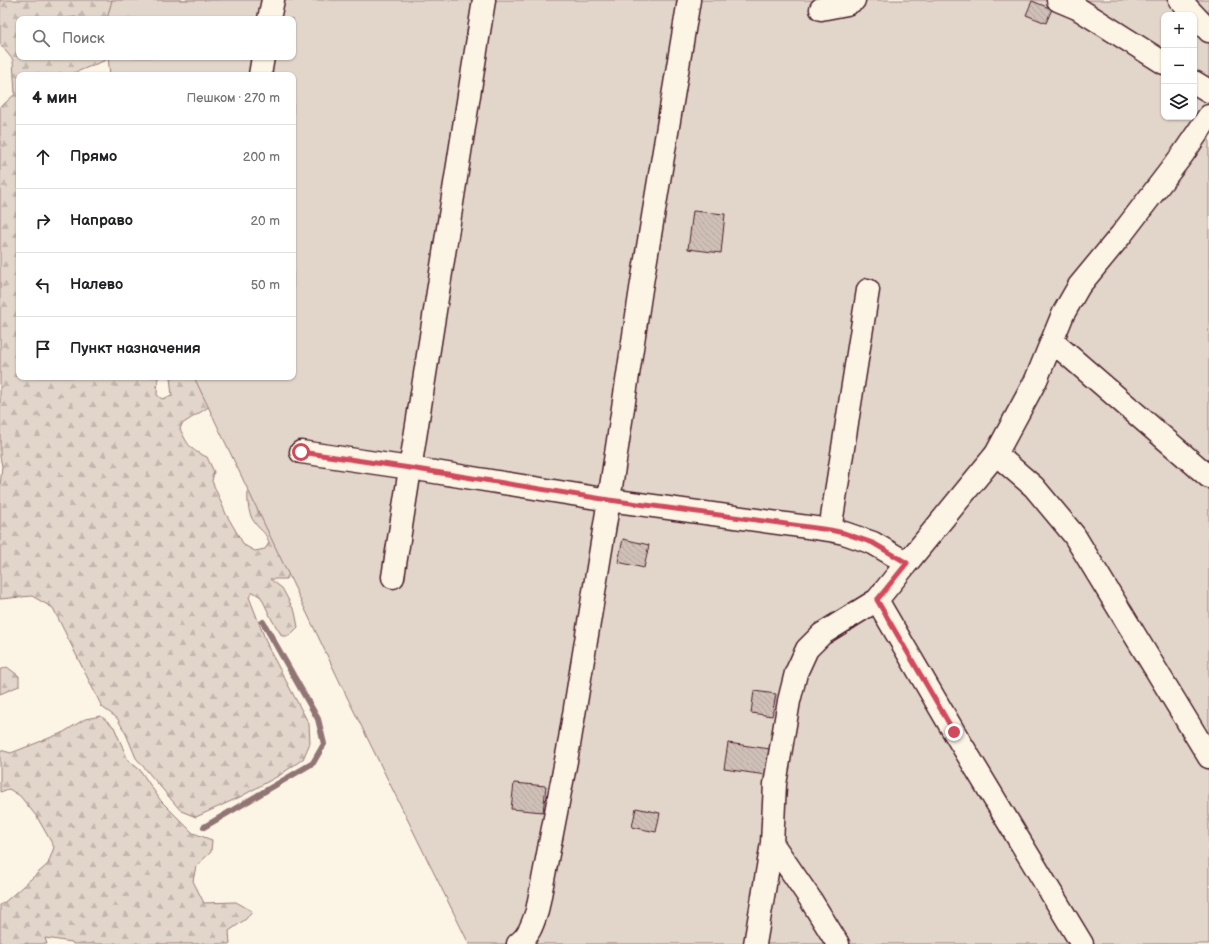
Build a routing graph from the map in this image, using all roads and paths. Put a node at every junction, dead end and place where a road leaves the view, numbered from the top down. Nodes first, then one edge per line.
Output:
1 (272, 0) edge
2 (484, 0) edge
3 (689, 0) edge
4 (854, 0) edge
5 (1058, 0) edge
6 (1180, 0) edge
7 (821, 9) dead end
8 (1191, 12) edge
9 (269, 16) edge
10 (1197, 18) edge
11 (1209, 31) edge
12 (262, 60) edge
13 (1161, 61) edge
14 (260, 72) edge
15 (1197, 84) edge
16 (1209, 91) edge
17 (1209, 116) edge
18 (868, 290) dead end
19 (1052, 341) junction
20 (301, 452) dead end
21 (996, 454) junction
22 (410, 468) junction
23 (1209, 477) edge
24 (609, 500) junction
25 (830, 530) junction
26 (907, 563) junction
27 (393, 577) dead end
28 (877, 600) junction
29 (1209, 757) edge
30 (772, 843) junction
31 (518, 944) edge
32 (755, 944) edge
33 (838, 944) edge
34 (1082, 944) edge

1 - 9 street
2 - 22 street
3 - 24 street
4 - 7 street
5 - 13 street
6 - 8 street
10 - 11 street
12 - 14 street
15 - 16 street
17 - 19 street
18 - 25 street
19 - 21 street
19 - 23 street
20 - 22 street
21 - 26 street
21 - 29 street
22 - 24 street
22 - 27 street
24 - 25 street
24 - 31 street
25 - 26 street
26 - 28 street
28 - 30 street
28 - 34 street
30 - 32 street
30 - 33 street

